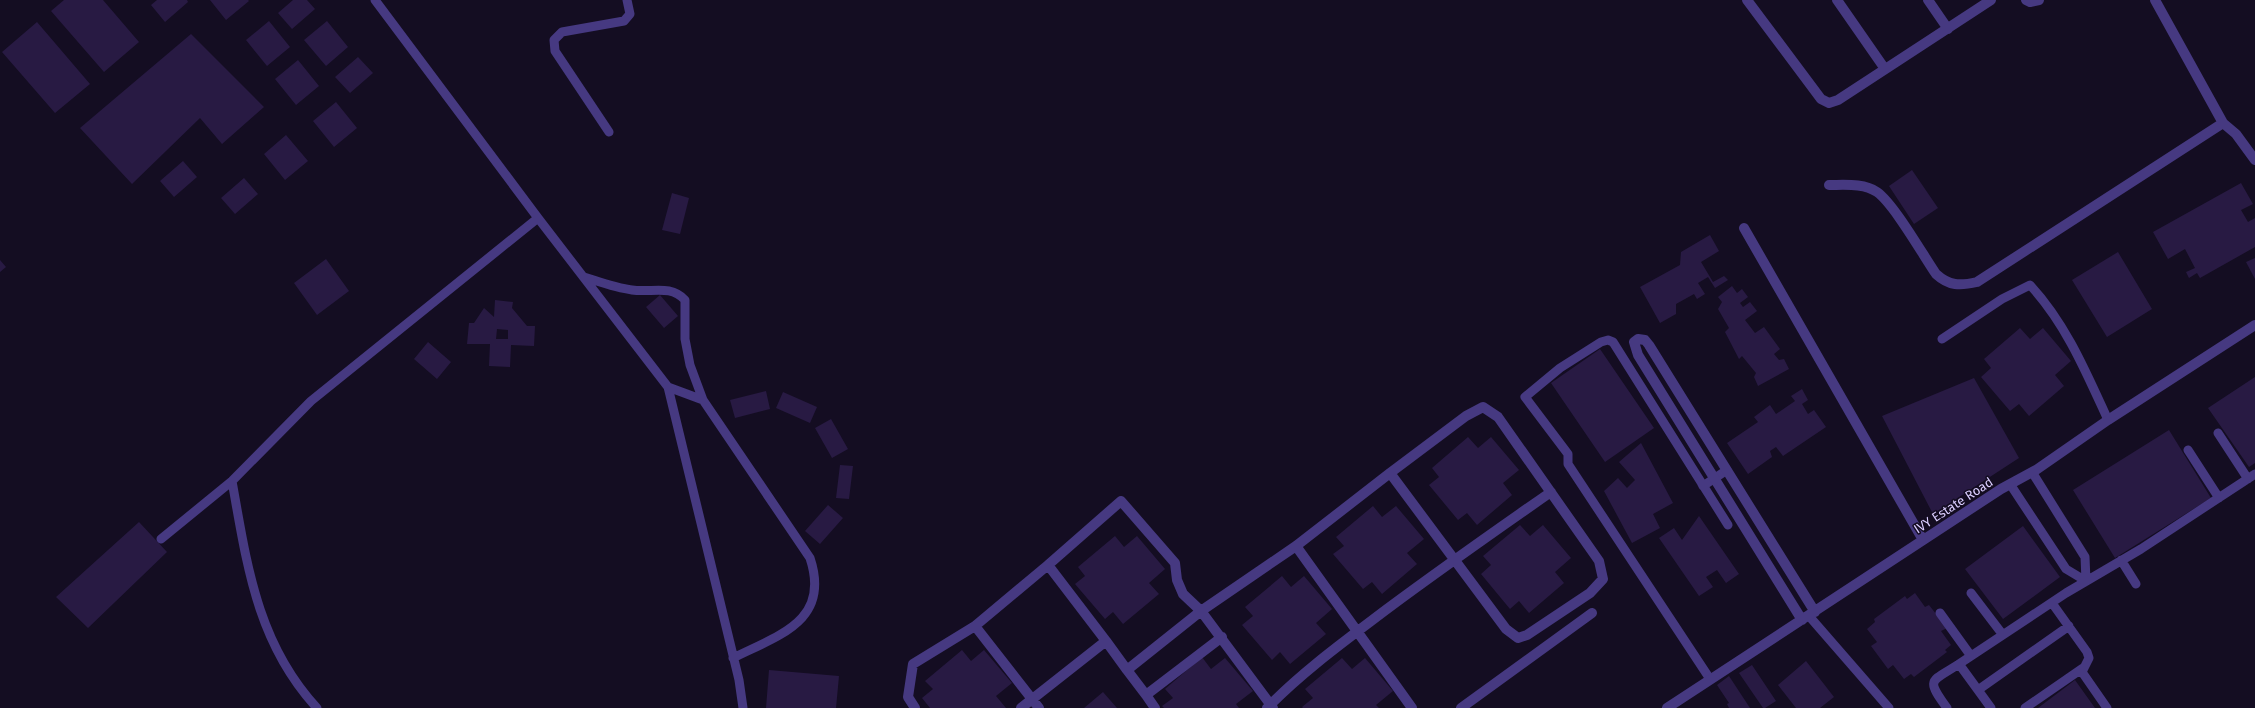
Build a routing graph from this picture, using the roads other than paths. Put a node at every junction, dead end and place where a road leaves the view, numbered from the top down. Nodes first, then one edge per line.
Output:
1 (375, 0) edge
2 (627, 0) edge
3 (1747, 0) edge
4 (1837, 0) edge
5 (1928, 0) edge
6 (1991, 0) edge
7 (2026, 0) edge
8 (2039, 0) edge
9 (2155, 0) edge
10 (1948, 28) junction
11 (1885, 69) junction
12 (2223, 123) junction
13 (609, 132) dead end
14 (2255, 160) edge
15 (1829, 185) dead end
16 (538, 218) junction
17 (1744, 228) dead end
18 (584, 277) junction
19 (2255, 325) edge
20 (1942, 339) dead end
21 (668, 387) junction
22 (703, 400) junction
23 (2108, 420) junction
24 (2218, 433) dead end
25 (2188, 450) dead end
26 (1727, 470) junction
27 (2032, 472) junction
28 (1390, 473) junction
29 (2252, 477) edge
30 (1715, 479) junction
31 (232, 481) junction
32 (2010, 484) junction
33 (1704, 485) junction
34 (1550, 492) junction
35 (2219, 498) junction
36 (1728, 525) dead end
37 (161, 539) dead end
38 (1923, 540) junction
39 (1296, 546) junction
40 (1455, 558) junction
41 (2121, 560) junction
42 (1048, 565) junction
43 (2086, 581) junction
44 (2136, 584) dead end
45 (1971, 593) dead end
46 (2052, 603) junction
47 (1201, 611) junction
48 (1940, 612) dead end
49 (1592, 613) dead end
50 (1809, 616) junction
51 (975, 626) junction
52 (2069, 626) junction
53 (1357, 632) junction
54 (2003, 635) junction
55 (1222, 637) junction
56 (1106, 642) junction
57 (1971, 656) junction
58 (733, 658) junction
59 (1959, 664) junction
60 (2083, 668) junction
61 (1127, 670) junction
62 (1710, 679) junction
63 (1978, 690) junction
64 (1146, 695) junction
65 (1032, 699) junction
66 (1270, 707) edge
67 (317, 708) edge
68 (743, 708) edge
69 (916, 708) edge
70 (1020, 708) edge
71 (1039, 708) edge
72 (1155, 708) edge
73 (1412, 708) edge
74 (1461, 708) edge
75 (1667, 708) edge
76 (1889, 708) edge
77 (1946, 708) edge
78 (1991, 708) edge
79 (2025, 708) edge
80 (2107, 708) edge

1 - 16 lane
2 - 13 lane
3 - 11 street
4 - 11 street
5 - 10 street
6 - 10 street
7 - 8 street
9 - 12 street
10 - 11 street
12 - 14 street
12 - 15 street
16 - 18 lane
16 - 31 lane
17 - 38 street
18 - 21 lane
18 - 22 lane
19 - 23 street, IVY Estate Road
20 - 23 lane
21 - 22 lane
21 - 58 lane
22 - 58 lane
23 - 27 street, IVY Estate Road
24 - 29 lane
25 - 35 lane
26 - 30 lane
26 - 30 street
26 - 50 street
27 - 32 street, IVY Estate Road
27 - 43 lane
28 - 34 street
28 - 39 street
28 - 40 street
29 - 35 lane
30 - 33 lane
30 - 50 street
31 - 37 lane
31 - 67 lane
32 - 38 street, IVY Estate Road
32 - 43 lane
33 - 36 lane
33 - 62 lane
34 - 40 street
34 - 40 street
35 - 41 lane
38 - 50 street, IVY Estate Road
39 - 47 street
39 - 53 street
40 - 53 street
41 - 43 lane
41 - 44 lane
42 - 47 street
42 - 51 street
42 - 56 street
43 - 46 lane
45 - 54 lane
46 - 52 lane
46 - 54 lane
47 - 55 street
47 - 61 street
48 - 57 lane
49 - 74 street
50 - 62 street, IVY Estate Road
50 - 76 lane
51 - 65 street
51 - 69 street
52 - 60 lane
52 - 63 lane
53 - 66 street
53 - 73 street
54 - 57 lane
55 - 64 street
55 - 66 street
56 - 61 street
56 - 65 street
57 - 59 lane
58 - 68 lane
59 - 63 lane
59 - 77 lane
60 - 79 lane
60 - 80 lane
61 - 64 street
62 - 75 street, IVY Estate Road
63 - 78 lane
64 - 72 street
65 - 70 street
65 - 71 street

